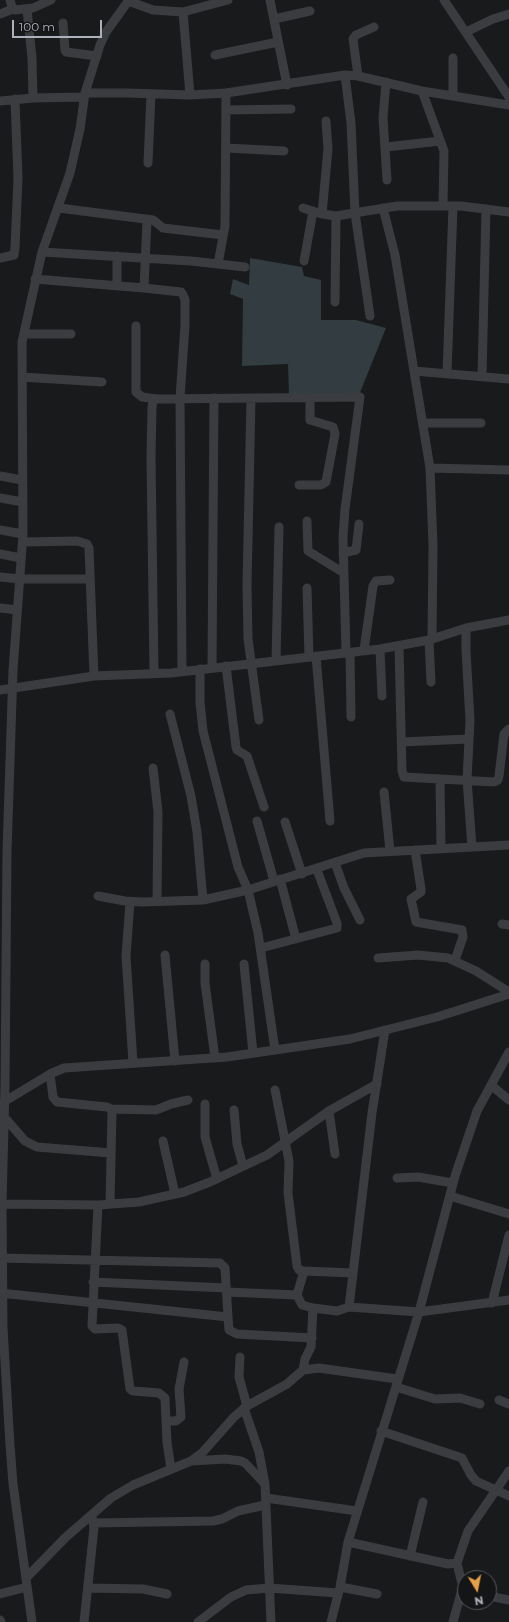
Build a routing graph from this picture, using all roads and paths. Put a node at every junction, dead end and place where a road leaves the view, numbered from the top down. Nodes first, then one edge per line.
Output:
1 (10, 0) edge
2 (51, 0) edge
3 (228, 0) edge
4 (270, 0) edge
5 (444, 0) edge
6 (129, 1) edge
7 (27, 8) junction
8 (13, 9) junction
9 (310, 11) dead end
10 (183, 12) junction
11 (0, 14) edge
12 (509, 14) edge
13 (274, 19) junction
14 (63, 23) dead end
15 (374, 27) dead end
16 (466, 32) junction
17 (278, 42) junction
18 (97, 56) junction
19 (215, 56) dead end
20 (452, 58) dead end
21 (345, 75) junction
22 (358, 76) junction
23 (386, 82) junction
24 (287, 85) junction
25 (422, 91) junction
26 (226, 93) junction
27 (151, 94) junction
28 (84, 95) junction
29 (190, 95) junction
30 (453, 96) junction
31 (509, 97) edge
32 (33, 98) junction
33 (15, 99) junction
34 (0, 101) edge
35 (509, 105) edge
36 (291, 109) dead end
37 (226, 110) junction
38 (326, 121) dead end
39 (440, 141) junction
40 (386, 147) junction
41 (226, 148) junction
42 (284, 151) dead end
43 (148, 163) dead end
44 (387, 180) dead end
45 (443, 206) junction
46 (453, 206) junction
47 (59, 208) junction
48 (303, 208) dead end
49 (383, 208) junction
50 (486, 209) junction
51 (313, 212) junction
52 (509, 212) edge
53 (356, 213) junction
54 (322, 214) junction
55 (336, 216) junction
56 (147, 220) junction
57 (223, 235) junction
58 (42, 252) junction
59 (116, 256) junction
60 (145, 257) junction
61 (0, 258) edge
62 (304, 261) dead end
63 (218, 264) junction
64 (246, 267) dead end
65 (35, 279) junction
66 (117, 286) junction
67 (144, 288) junction
68 (335, 302) dead end
69 (370, 316) dead end
70 (136, 326) dead end
71 (24, 334) junction
72 (71, 334) dead end
73 (414, 371) junction
74 (447, 374) junction
75 (482, 376) junction
76 (22, 377) junction
77 (509, 379) edge
78 (102, 382) dead end
79 (180, 398) junction
80 (214, 398) junction
81 (310, 398) junction
82 (156, 399) junction
83 (251, 399) junction
84 (423, 423) junction
85 (481, 423) dead end
86 (430, 468) junction
87 (509, 470) edge
88 (0, 476) edge
89 (22, 480) junction
90 (299, 485) dead end
91 (0, 498) edge
92 (23, 502) junction
93 (307, 520) dead end
94 (359, 524) dead end
95 (279, 527) dead end
96 (0, 530) edge
97 (23, 538) junction
98 (343, 553) junction
99 (0, 554) edge
100 (21, 558) junction
101 (344, 573) junction
102 (0, 577) edge
103 (20, 579) junction
104 (90, 579) junction
105 (390, 580) dead end
106 (306, 588) dead end
107 (0, 608) edge
108 (17, 610) junction
109 (509, 620) edge
110 (466, 628) junction
111 (431, 639) junction
112 (399, 646) junction
113 (380, 649) junction
114 (364, 650) junction
115 (348, 652) junction
116 (312, 656) junction
117 (276, 661) junction
118 (252, 663) junction
119 (226, 666) junction
120 (212, 668) junction
121 (200, 669) junction
122 (182, 671) junction
123 (154, 673) junction
124 (94, 676) junction
125 (431, 682) dead end
126 (13, 688) junction
127 (0, 690) edge
128 (382, 696) dead end
129 (170, 714) dead end
130 (351, 717) dead end
131 (259, 720) dead end
132 (509, 729) edge
133 (468, 739) junction
134 (402, 742) junction
135 (153, 768) dead end
136 (440, 780) junction
137 (467, 780) junction
138 (384, 792) dead end
139 (264, 807) dead end
140 (257, 821) dead end
141 (330, 821) dead end
142 (285, 822) dead end
143 (509, 845) edge
144 (472, 847) junction
145 (441, 848) junction
146 (415, 850) junction
147 (390, 851) junction
148 (335, 863) junction
149 (317, 870) junction
150 (302, 874) junction
151 (277, 880) junction
152 (248, 890) junction
153 (3, 895) edge
154 (98, 896) dead end
155 (203, 900) junction
156 (157, 901) junction
157 (130, 902) junction
158 (360, 920) dead end
159 (3, 928) edge
160 (296, 939) junction
161 (261, 948) junction
162 (165, 955) dead end
163 (378, 958) dead end
164 (455, 960) junction
165 (205, 964) dead end
166 (244, 964) dead end
167 (509, 993) edge
168 (385, 1030) junction
169 (2, 1035) edge
170 (275, 1050) junction
171 (2, 1051) edge
172 (509, 1052) edge
173 (253, 1053) junction
174 (215, 1058) junction
175 (175, 1061) junction
176 (507, 1061) edge
177 (133, 1063) junction
178 (50, 1074) junction
179 (376, 1084) junction
180 (491, 1085) junction
181 (275, 1090) dead end
182 (188, 1100) dead end
183 (509, 1100) edge
184 (2, 1103) edge
185 (205, 1104) dead end
186 (111, 1109) junction
187 (234, 1110) dead end
188 (329, 1111) junction
189 (5, 1118) junction
190 (163, 1141) dead end
191 (285, 1142) junction
192 (111, 1153) junction
193 (335, 1154) dead end
194 (243, 1166) junction
195 (396, 1178) dead end
196 (218, 1179) junction
197 (453, 1183) junction
198 (176, 1194) junction
199 (450, 1196) junction
200 (2, 1204) junction
201 (110, 1204) junction
202 (98, 1205) junction
203 (509, 1214) edge
204 (509, 1235) edge
205 (1, 1258) edge
206 (95, 1260) junction
207 (304, 1271) junction
208 (353, 1273) junction
209 (94, 1282) junction
210 (226, 1290) junction
211 (1, 1292) edge
212 (297, 1295) junction
213 (509, 1300) edge
214 (92, 1301) junction
215 (492, 1303) junction
216 (349, 1307) junction
217 (313, 1308) junction
218 (419, 1312) junction
219 (228, 1316) junction
220 (312, 1338) junction
221 (240, 1357) dead end
222 (184, 1362) dead end
223 (3, 1370) edge
224 (303, 1370) junction
225 (396, 1383) junction
226 (500, 1400) dead end
227 (480, 1404) dead end
228 (509, 1404) edge
229 (246, 1407) junction
230 (167, 1421) junction
231 (381, 1431) junction
232 (191, 1461) junction
233 (172, 1469) junction
234 (509, 1471) edge
235 (264, 1484) junction
236 (495, 1490) junction
237 (509, 1496) edge
238 (266, 1502) junction
239 (423, 1502) dead end
240 (357, 1511) junction
241 (92, 1518) junction
242 (348, 1542) junction
243 (410, 1556) junction
244 (457, 1563) junction
245 (459, 1570) edge
246 (26, 1583) junction
247 (88, 1588) junction
248 (269, 1588) junction
249 (339, 1590) junction
250 (0, 1594) edge
251 (167, 1594) dead end
252 (377, 1594) dead end
253 (497, 1598) edge
254 (509, 1600) edge
255 (457, 1609) edge
256 (32, 1622) edge
257 (84, 1622) edge
258 (198, 1622) edge
259 (271, 1622) edge
260 (331, 1622) edge
261 (453, 1622) edge

1 - 8 street
2 - 7 street
3 - 10 street
4 - 13 street
5 - 16 street
6 - 10 street
6 - 18 street
7 - 8 street
7 - 32 street
8 - 11 street
9 - 13 street
10 - 29 street
12 - 16 street
13 - 17 street
14 - 18 street
15 - 22 street
16 - 31 street
17 - 19 street
17 - 24 street
18 - 28 street
20 - 30 street
21 - 22 street
21 - 24 street
21 - 53 street
22 - 23 street
23 - 25 street
23 - 40 street
24 - 26 street
25 - 30 street
25 - 39 street
26 - 29 street
26 - 37 street
27 - 28 street
27 - 29 street
27 - 43 street
28 - 32 street
28 - 47 street
30 - 35 street
32 - 33 street
33 - 34 street
33 - 61 street
36 - 37 street
37 - 41 street
38 - 54 street
39 - 40 street
39 - 45 street
40 - 44 street
41 - 42 street
41 - 57 street
45 - 46 street
45 - 49 street
46 - 50 street
46 - 74 street
47 - 56 street
47 - 58 street
48 - 51 street
49 - 53 street
49 - 73 street
50 - 52 street
50 - 75 street
51 - 54 street
51 - 62 street
53 - 55 street
53 - 69 street
54 - 55 street
55 - 68 street
56 - 57 street
56 - 60 street
57 - 63 street
58 - 59 street
58 - 65 street
59 - 60 street
59 - 66 street
60 - 63 street
60 - 67 street
63 - 64 street
65 - 66 street
65 - 71 street
66 - 67 street
67 - 79 street
70 - 82 street
71 - 72 street
71 - 76 street
73 - 74 street
73 - 84 street
74 - 75 street
75 - 77 street
76 - 78 street
76 - 89 street
79 - 80 street
79 - 82 street
79 - 122 street
80 - 83 street
80 - 120 street
81 - 83 street
81 - 90 street
81 - 98 street
82 - 123 street
83 - 118 street
84 - 85 street
84 - 86 street
86 - 87 street
86 - 111 street
88 - 89 street
89 - 92 street
91 - 92 street
92 - 97 street
93 - 101 street
94 - 98 street
95 - 117 street
96 - 97 street
97 - 100 street
97 - 104 street
98 - 101 street
99 - 100 street
100 - 103 street
101 - 115 street
102 - 103 street
103 - 104 street
103 - 108 street
104 - 124 street
105 - 114 street
106 - 116 street
107 - 108 street
108 - 126 street
109 - 110 street
110 - 111 street
110 - 133 street
111 - 112 street
111 - 125 street
112 - 113 street
112 - 134 street
113 - 114 street
113 - 128 street
114 - 115 street
115 - 116 street
115 - 130 street
116 - 117 street
116 - 141 street
117 - 118 street
118 - 119 street
118 - 131 street
119 - 120 street
119 - 139 street
120 - 121 street
121 - 122 street
121 - 152 street
122 - 123 street
123 - 124 street
124 - 126 street
126 - 127 street
126 - 153 street
129 - 155 street
132 - 137 street
133 - 134 street
133 - 137 street
134 - 136 street
135 - 156 street
136 - 137 street
136 - 145 street
137 - 144 street
138 - 147 street
140 - 151 street
142 - 150 street
143 - 144 street
144 - 145 street
145 - 146 street
146 - 147 street
146 - 164 street
147 - 148 street
148 - 149 street
148 - 158 street
149 - 150 street
149 - 160 street
150 - 151 street
151 - 152 street
151 - 160 street
152 - 155 street
152 - 161 street
153 - 159 street
154 - 157 street
155 - 156 street
156 - 157 street
157 - 177 street
159 - 169 street
160 - 161 street
161 - 170 street
162 - 175 street
163 - 164 street
164 - 167 street
165 - 174 street
166 - 173 street
167 - 168 street
168 - 170 street
168 - 179 street
169 - 171 street
170 - 173 street
171 - 184 street
172 - 176 street
173 - 174 street
174 - 175 street
175 - 177 street
176 - 180 street
177 - 178 street
178 - 184 street
178 - 186 street
179 - 188 street
179 - 208 street
180 - 183 street
180 - 197 street
181 - 191 street
182 - 186 street
184 - 189 street
185 - 196 street
186 - 192 street
187 - 194 street
188 - 191 street
188 - 193 street
189 - 192 street
189 - 200 street
190 - 198 street
191 - 194 street
191 - 207 street
192 - 201 street
194 - 196 street
195 - 197 street
196 - 198 street
197 - 199 street
198 - 201 street
199 - 203 street
199 - 218 street
200 - 202 street
200 - 205 street
201 - 202 street
202 - 206 street
204 - 215 street
205 - 206 street
205 - 211 street
206 - 209 street
206 - 210 street
207 - 208 street
207 - 212 street
208 - 216 street
209 - 210 street
209 - 214 street
210 - 212 street
210 - 219 street
211 - 214 street
211 - 223 street
212 - 217 street
213 - 215 street
214 - 219 street
214 - 230 street
215 - 218 street
216 - 217 street
216 - 218 street
217 - 220 street
218 - 225 street
219 - 220 street
220 - 224 street
221 - 229 street
222 - 230 street
223 - 246 street
224 - 225 street
224 - 229 street
225 - 227 street
225 - 231 street
226 - 228 street
229 - 232 street
229 - 235 street
230 - 233 street
231 - 236 street
231 - 240 street
232 - 233 street
232 - 235 street
233 - 241 street
234 - 236 street
235 - 238 street
236 - 237 street
236 - 244 street
238 - 240 street
238 - 241 street
238 - 248 street
239 - 243 street
240 - 242 street
241 - 246 street
241 - 247 street
242 - 243 street
242 - 249 street
243 - 244 street
244 - 245 street
246 - 250 street
246 - 256 street
247 - 251 street
247 - 257 street
248 - 249 street
248 - 258 street
248 - 259 street
249 - 252 street
249 - 260 street
253 - 254 street
255 - 261 street

